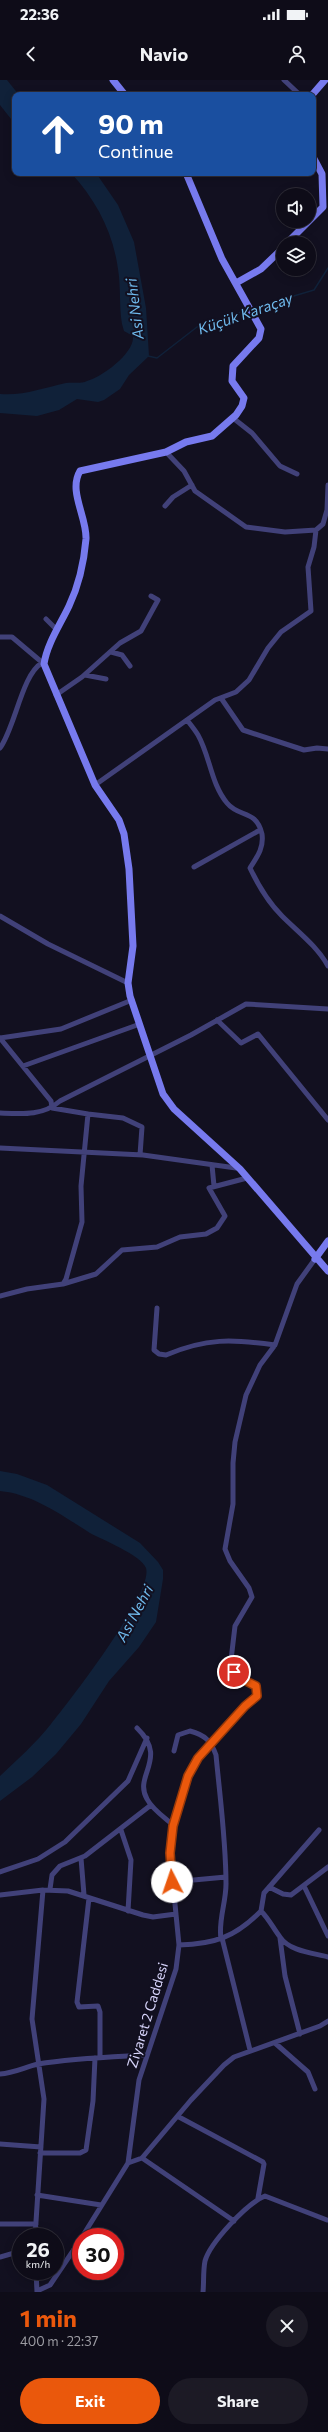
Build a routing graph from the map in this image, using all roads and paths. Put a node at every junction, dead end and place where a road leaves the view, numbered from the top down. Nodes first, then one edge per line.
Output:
1 (113, 80) edge
2 (284, 80) edge
3 (325, 80) edge
4 (123, 92) edge
5 (297, 92) edge
6 (315, 92) edge
7 (316, 163) edge
8 (187, 176) edge
9 (316, 214) edge
10 (302, 228) edge
11 (294, 236) edge
12 (276, 255) edge
13 (237, 284) junction
14 (234, 418) junction
15 (166, 452) junction
16 (297, 474) dead end
17 (328, 484) edge
18 (192, 485) junction
19 (165, 506) dead end
20 (316, 530) junction
21 (151, 596) dead end
22 (46, 619) dead end
23 (57, 630) junction
24 (0, 637) edge
25 (111, 652) junction
26 (43, 664) junction
27 (130, 666) dead end
28 (85, 675) junction
29 (106, 679) dead end
30 (56, 695) junction
31 (221, 698) junction
32 (187, 720) junction
33 (0, 748) edge
34 (328, 750) edge
35 (95, 785) junction
36 (260, 830) junction
37 (194, 866) dead end
38 (0, 916) edge
39 (328, 966) edge
40 (128, 983) junction
41 (132, 1000) junction
42 (328, 1009) edge
43 (217, 1020) junction
44 (140, 1024) junction
45 (0, 1038) edge
46 (151, 1054) junction
47 (23, 1066) junction
48 (52, 1108) junction
49 (0, 1113) edge
50 (88, 1114) junction
51 (328, 1120) edge
52 (0, 1148) edge
53 (85, 1151) junction
54 (140, 1155) junction
55 (212, 1164) junction
56 (236, 1168) junction
57 (247, 1178) junction
58 (214, 1186) junction
59 (328, 1241) edge
60 (315, 1259) junction
61 (328, 1271) edge
62 (63, 1284) junction
63 (0, 1296) edge
64 (157, 1308) dead end
65 (274, 1344) junction
66 (137, 1728) dead end
67 (147, 1738) junction
68 (212, 1743) junction
69 (174, 1751) dead end
70 (151, 1805) junction
71 (173, 1826) junction
72 (121, 1830) junction
73 (319, 1830) dead end
74 (81, 1858) junction
75 (328, 1867) edge
76 (0, 1872) edge
77 (226, 1877) junction
78 (172, 1882) junction
79 (304, 1886) junction
80 (269, 1887) junction
81 (50, 1889) junction
82 (43, 1890) junction
83 (0, 1895) edge
84 (84, 1896) junction
85 (89, 1898) junction
86 (128, 1911) junction
87 (261, 1911) junction
88 (176, 1914) junction
89 (328, 1936) edge
90 (280, 1938) junction
91 (221, 1939) junction
92 (179, 1945) junction
93 (328, 1957) edge
94 (328, 2021) edge
95 (300, 2034) junction
96 (275, 2043) junction
97 (250, 2050) junction
98 (146, 2055) junction
99 (97, 2058) junction
100 (37, 2064) junction
101 (0, 2074) edge
102 (315, 2089) dead end
103 (179, 2117) junction
104 (0, 2144) edge
105 (41, 2150) junction
106 (142, 2158) junction
107 (128, 2163) junction
108 (37, 2195) junction
109 (258, 2198) junction
110 (101, 2205) junction
111 (327, 2220) dead end
112 (234, 2221) junction
113 (0, 2224) edge
114 (36, 2224) junction
115 (36, 2228) edge
116 (88, 2228) edge
117 (72, 2253) edge
118 (12, 2254) edge
119 (0, 2257) edge
120 (36, 2280) edge
121 (37, 2291) edge
122 (203, 2292) edge

1 - 4 street
2 - 5 street
3 - 6 street
7 - 9 street
8 - 13 street
10 - 11 street
12 - 13 street
13 - 14 street
14 - 15 street
14 - 16 street
15 - 18 street
15 - 23 street
17 - 20 street
18 - 19 street
18 - 20 street
20 - 31 street
21 - 25 street
22 - 23 street
23 - 26 street
24 - 26 street
25 - 27 street
25 - 28 street
26 - 30 street
26 - 33 street
28 - 29 street
28 - 30 street
30 - 35 street
31 - 32 street
31 - 34 street
32 - 35 street
32 - 36 street
35 - 40 street
36 - 37 street
36 - 39 street
38 - 40 street
40 - 41 street
41 - 44 street
41 - 45 street
42 - 43 street
43 - 46 street
43 - 51 street
44 - 46 street
44 - 47 street
45 - 47 street
46 - 48 street
46 - 56 street
47 - 48 street
48 - 49 street
48 - 50 street
50 - 53 street
50 - 54 street
52 - 53 street
53 - 54 street
53 - 62 street
54 - 55 street
55 - 56 street
55 - 58 street
56 - 57 street
57 - 58 street
57 - 60 street
58 - 62 street
59 - 60 street
60 - 61 street
60 - 65 street
62 - 63 street
64 - 65 street
65 - 68 street, Ziyaret 2 Caddesi
66 - 67 street
67 - 70 street
67 - 76 street
68 - 69 street
68 - 71 street, Ziyaret 2 Caddesi
68 - 77 street
70 - 71 street
70 - 72 street
71 - 78 street, Ziyaret 2 Caddesi
72 - 74 street
72 - 86 street
73 - 80 street
74 - 81 street
74 - 84 street
75 - 79 street
77 - 78 street
77 - 91 street
78 - 88 street, Ziyaret 2 Caddesi
79 - 80 street
79 - 89 street
80 - 87 street
81 - 82 street
81 - 84 street
82 - 83 street
82 - 100 street
84 - 85 street
85 - 86 street
85 - 99 street
86 - 88 street
87 - 90 street
87 - 91 street
88 - 92 street, Ziyaret 2 Caddesi
90 - 93 street
90 - 95 street
91 - 92 street
91 - 97 street
92 - 98 street, Ziyaret 2 Caddesi
94 - 95 street
95 - 96 street
96 - 97 street
96 - 102 street
97 - 103 street
98 - 99 street
98 - 107 street, Ziyaret 2 Caddesi
99 - 100 street
99 - 105 street
100 - 101 street
100 - 105 street
103 - 106 street
103 - 109 street
104 - 105 street
105 - 108 street
106 - 107 street
106 - 112 street
107 - 110 street
108 - 110 street
108 - 114 street
109 - 111 street
109 - 112 street
110 - 116 street
112 - 122 street
113 - 114 street
114 - 115 street
117 - 121 street
118 - 119 street
120 - 121 street

